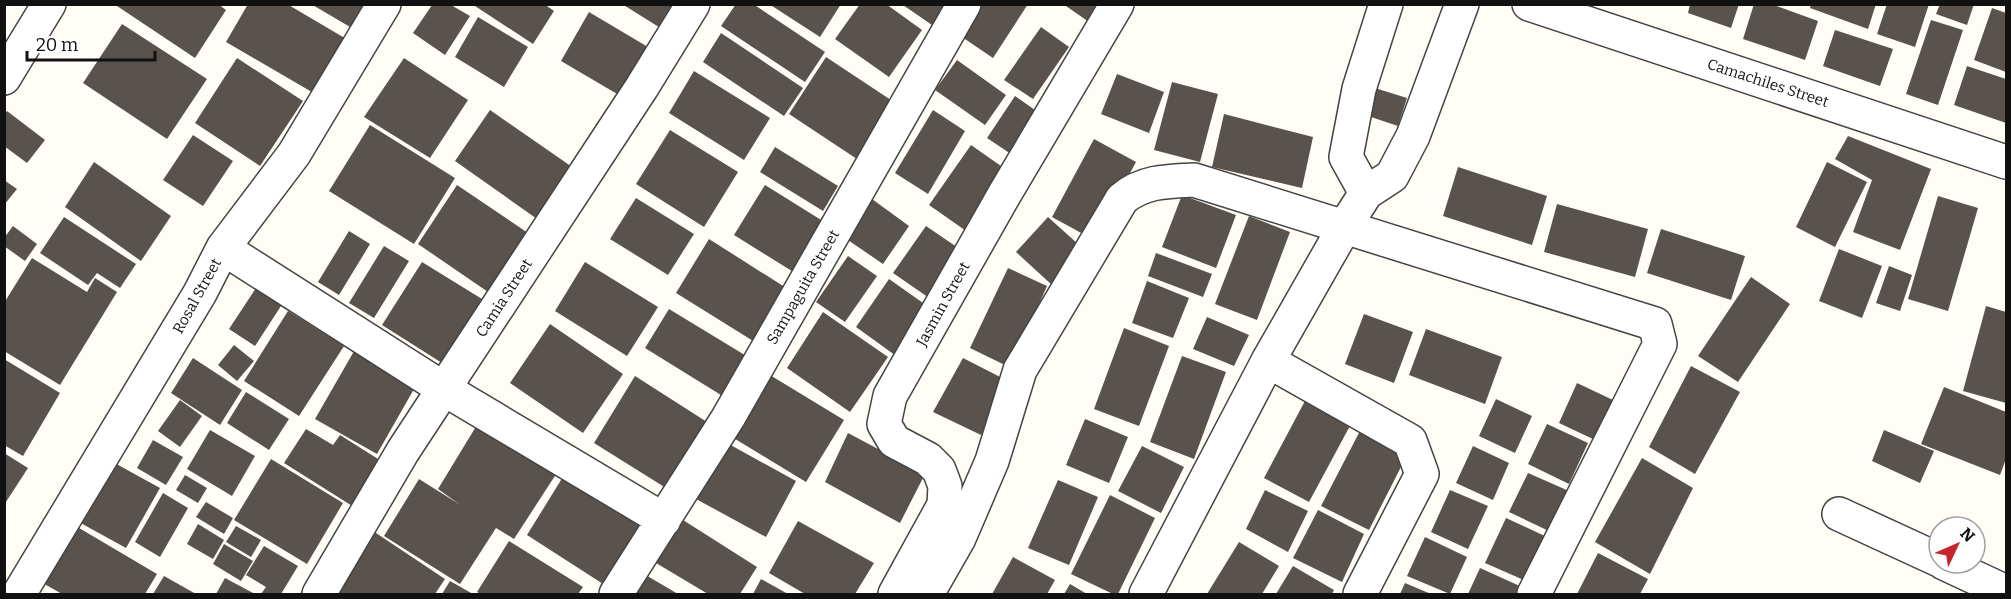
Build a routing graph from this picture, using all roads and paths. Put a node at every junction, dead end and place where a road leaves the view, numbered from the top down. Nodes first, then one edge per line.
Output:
1 (50, 4) edge
2 (384, 4) edge
3 (693, 4) edge
4 (964, 4) edge
5 (1117, 4) edge
6 (1386, 4) edge
7 (1462, 4) edge
8 (1529, 4) edge
9 (4, 78) edge
10 (2007, 162) edge
11 (1365, 193) junction
12 (1345, 226) junction
13 (224, 248) junction
14 (1268, 361) junction
15 (444, 389) junction
16 (1839, 514) dead end
17 (664, 520) junction
18 (1927, 555) edge
19 (1970, 575) edge
20 (2007, 592) edge
21 (19, 594) edge
22 (319, 594) edge
23 (616, 594) edge
24 (895, 594) edge
25 (927, 594) edge
26 (1146, 594) edge
27 (1360, 594) edge
28 (1534, 594) edge

1 - 9 street
2 - 13 street, Rosal Street
3 - 15 street, Camia Street
4 - 17 street, Sampaguita Street
5 - 24 street, Jasmin Street
6 - 11 street
7 - 11 street
8 - 10 street, Camachiles Street
11 - 12 street
12 - 14 street
12 - 25 street
12 - 28 street
13 - 15 street
13 - 21 street, Rosal Street
14 - 26 street
14 - 27 street
15 - 17 street
15 - 22 street, Camia Street
16 - 18 street
17 - 23 street, Sampaguita Street
19 - 20 street

